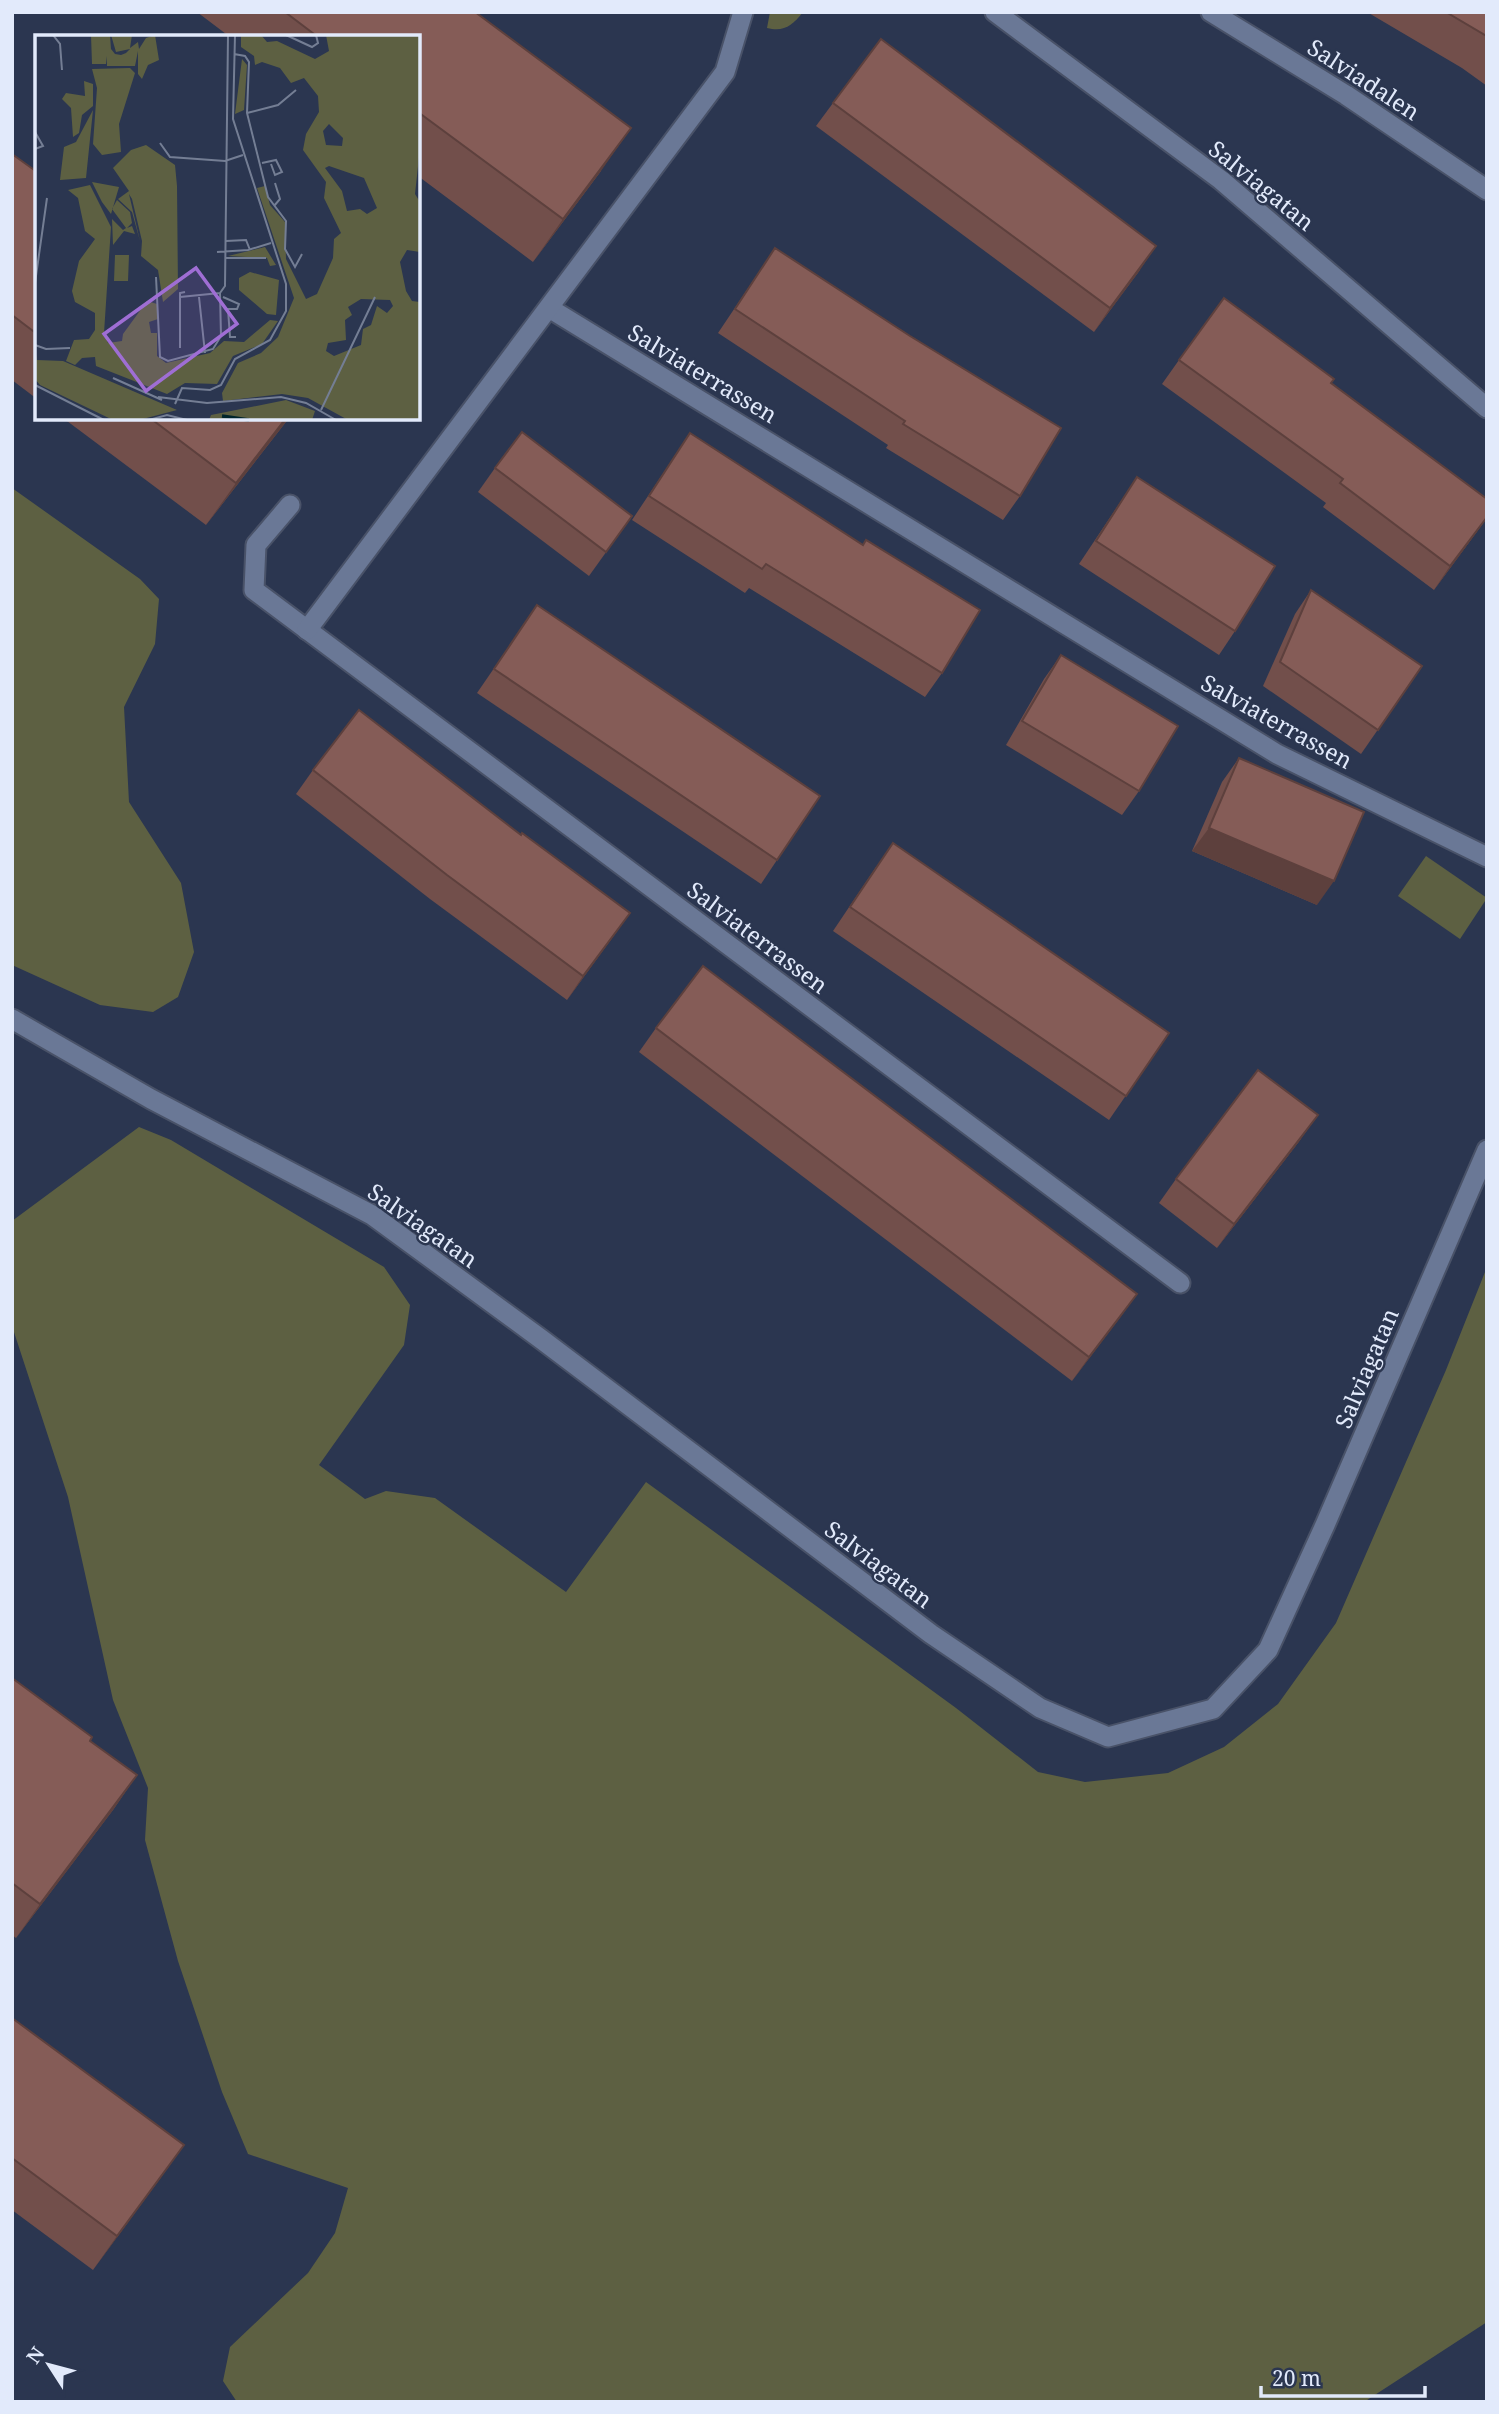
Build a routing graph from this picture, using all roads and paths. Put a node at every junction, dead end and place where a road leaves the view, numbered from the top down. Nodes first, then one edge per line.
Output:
1 (743, 12) edge
2 (995, 12) edge
3 (1211, 12) edge
4 (1487, 190) edge
5 (549, 308) junction
6 (1487, 408) edge
7 (290, 505) dead end
8 (307, 630) junction
9 (1487, 856) edge
10 (12, 1019) edge
11 (1487, 1150) edge
12 (1180, 1283) dead end

1 - 5 street
2 - 6 street, Salviagatan
3 - 4 street, Salviadalen
5 - 8 street
5 - 9 street, Salviaterrassen
7 - 8 street, Salviaterrassen
8 - 12 street, Salviaterrassen
10 - 11 street, Salviagatan

